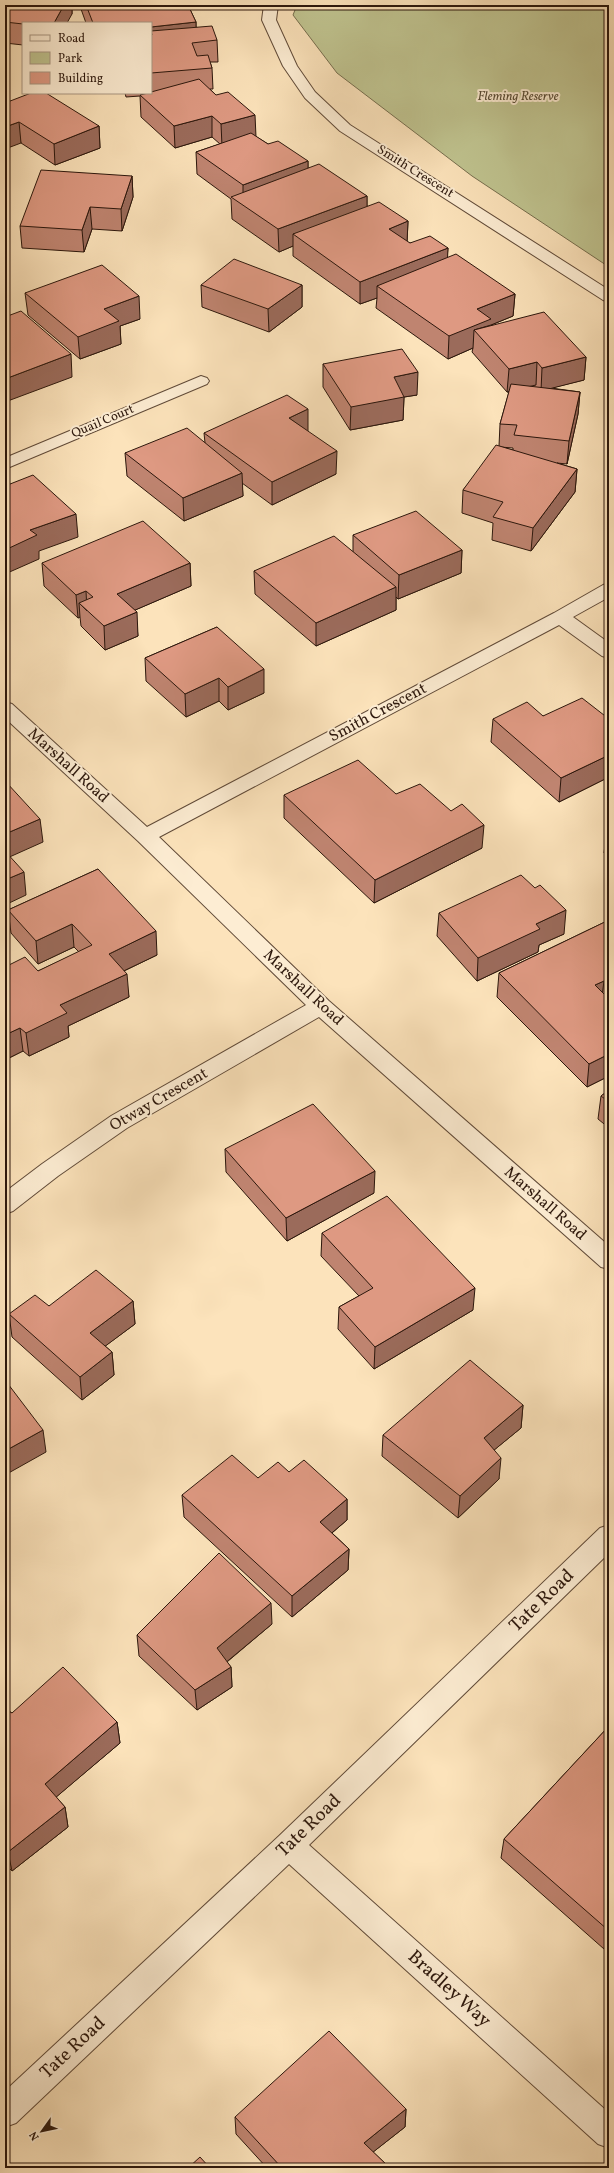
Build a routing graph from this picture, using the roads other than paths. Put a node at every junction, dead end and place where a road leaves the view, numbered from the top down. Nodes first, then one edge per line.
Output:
1 (271, 5) edge
2 (609, 297) edge
3 (201, 381) dead end
4 (5, 464) edge
5 (609, 589) edge
6 (560, 617) junction
7 (609, 652) edge
8 (5, 708) edge
9 (145, 836) junction
10 (321, 1006) junction
11 (5, 1205) edge
12 (609, 1260) edge
13 (609, 1536) edge
14 (289, 1845) junction
15 (5, 2112) edge
16 (609, 2133) edge

1 - 2 street, Smith Crescent
3 - 4 street, Quail Court
5 - 6 street, Smith Crescent
6 - 7 street
6 - 9 street, Smith Crescent
8 - 9 street, Marshall Road
9 - 10 street, Marshall Road
10 - 11 street, Otway Crescent
10 - 12 street, Marshall Road
13 - 14 street, Tate Road
14 - 15 street, Tate Road
14 - 16 street, Bradley Way

